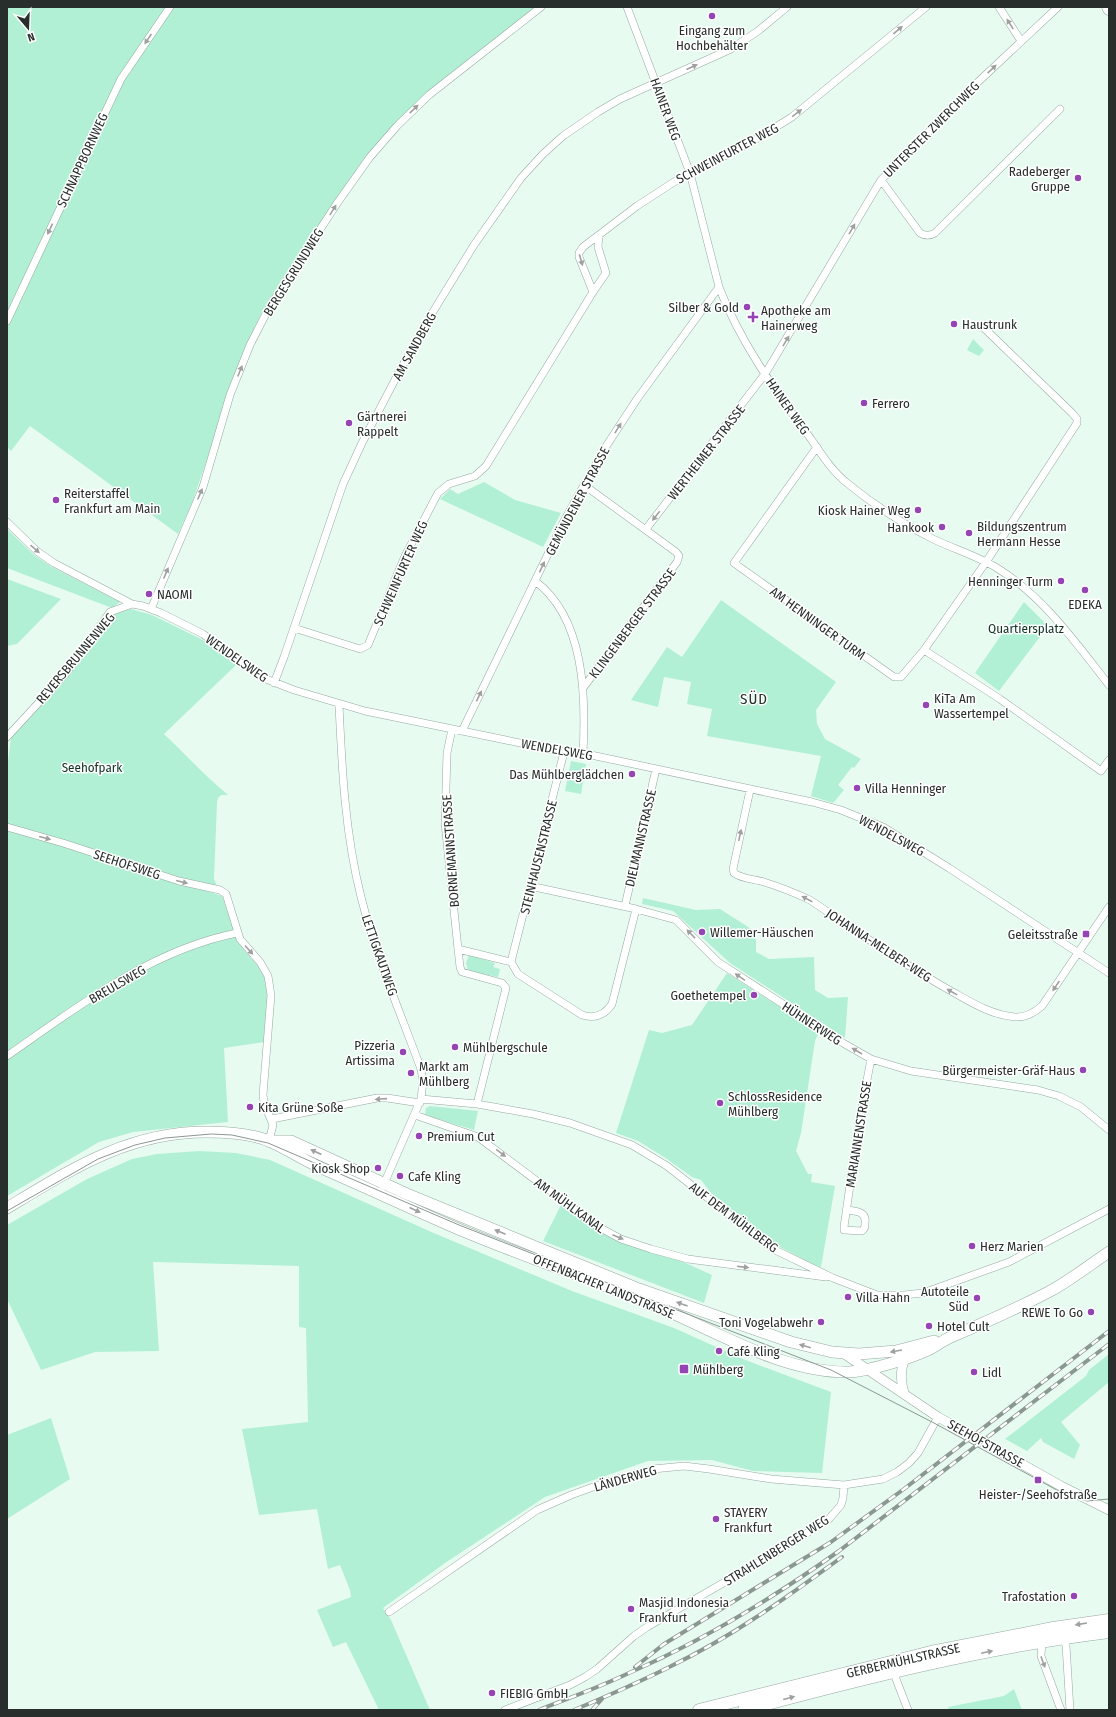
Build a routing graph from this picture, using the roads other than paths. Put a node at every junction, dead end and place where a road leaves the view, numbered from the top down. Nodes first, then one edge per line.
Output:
1 (170, 7) edge
2 (541, 7) edge
3 (627, 7) edge
4 (787, 7) edge
5 (926, 7) edge
6 (999, 7) edge
7 (1058, 7) edge
8 (1022, 41) junction
9 (657, 82) junction
10 (1060, 109) dead end
11 (690, 173) junction
12 (880, 180) junction
13 (598, 235) junction
14 (719, 287) junction
15 (593, 292) junction
16 (7, 321) edge
17 (984, 328) dead end
18 (765, 374) junction
19 (817, 447) junction
20 (584, 485) junction
21 (7, 522) edge
22 (646, 529) junction
23 (986, 562) junction
24 (535, 581) junction
25 (132, 604) junction
26 (151, 609) junction
27 (294, 628) junction
28 (924, 650) junction
29 (274, 683) junction
30 (1109, 685) edge
31 (583, 688) junction
32 (339, 705) junction
33 (452, 729) junction
34 (462, 731) junction
35 (7, 737) edge
36 (564, 752) junction
37 (583, 753) junction
38 (1109, 760) edge
39 (656, 769) junction
40 (750, 790) junction
41 (7, 827) edge
42 (530, 886) junction
43 (625, 906) junction
44 (1109, 907) edge
45 (636, 908) junction
46 (237, 933) junction
47 (458, 949) junction
48 (1078, 953) junction
49 (511, 962) junction
50 (1109, 973) edge
51 (7, 1056) edge
52 (871, 1059) junction
53 (420, 1101) junction
54 (477, 1104) junction
55 (415, 1115) junction
56 (272, 1120) junction
57 (1109, 1130) edge
58 (269, 1141) junction
59 (385, 1184) junction
60 (380, 1194) junction
61 (7, 1208) edge
62 (1109, 1208) edge
63 (846, 1210) dead end
64 (1109, 1252) edge
65 (1104, 1260) edge
66 (833, 1278) junction
67 (708, 1314) junction
68 (702, 1327) junction
69 (947, 1339) junction
70 (843, 1353) junction
71 (905, 1358) junction
72 (867, 1369) junction
73 (904, 1393) junction
74 (938, 1417) junction
75 (844, 1485) junction
76 (1109, 1510) edge
77 (388, 1612) dead end
78 (1109, 1620) edge
79 (1053, 1628) junction
80 (1109, 1632) edge
81 (1063, 1638) junction
82 (1041, 1641) junction
83 (902, 1659) junction
84 (894, 1671) junction
85 (758, 1695) junction
86 (749, 1709) edge
87 (505, 1710) edge
88 (699, 1710) edge
89 (908, 1710) edge
90 (1060, 1710) edge
91 (1070, 1710) edge

1 -> 16 street, SCHNAPPBORNWEG
26 -> 2 street, BERGESGRUNDWEG
3 - 9 street, HAINER WEG
9 -> 4 street, AM SANDBERG
11 -> 5 street, SCHWEINFURTER WEG
8 -> 6 street
7 - 8 street, UNTERSTER ZWERCHWEG
12 -> 8 street, UNTERSTER ZWERCHWEG
9 - 11 street, HAINER WEG
9 - 27 street, AM SANDBERG
10 - 12 street
11 - 13 street, SCHWEINFURTER WEG
11 - 14 street, HAINER WEG
18 -> 12 street, UNTERSTER ZWERCHWEG
13 - 15 street, SCHWEINFURTER WEG
13 -> 15 street, SCHWEINFURTER WEG
14 - 18 street, HAINER WEG
20 -> 14 street, GEMÜNDENER STRASSE
15 - 27 street, SCHWEINFURTER WEG
17 - 23 street, AM HENNINGER TURM
18 - 19 street, HAINER WEG
18 -> 22 street, WERTHEIMER STRASSE
19 - 23 street, HAINER WEG
19 - 28 street, AM HENNINGER TURM
20 - 22 street
24 -> 20 street, GEMÜNDENER STRASSE
21 -> 25 street, WENDELSWEG
22 - 31 street, KLINGENBERGER STRASSE
23 - 28 street, AM HENNINGER TURM
23 - 30 street, HAINER WEG
24 - 31 street
34 -> 24 street, GEMÜNDENER STRASSE
25 - 26 street, WENDELSWEG
25 - 35 street, REVERSBRUNNENWEG
26 - 29 street, WENDELSWEG
27 - 29 street, AM SANDBERG
28 - 38 street
29 - 32 street, WENDELSWEG
31 - 37 street
32 - 33 street, WENDELSWEG
32 - 53 street, LETTIGKAUTWEG
33 - 34 street, WENDELSWEG
33 - 47 street, BORNEMANNSTRASSE
34 - 36 street, WENDELSWEG
36 - 37 street, WENDELSWEG
36 - 42 street, STEINHAUSENSTRASSE
37 - 39 street, WENDELSWEG
39 - 40 street, WENDELSWEG
39 - 43 street, DIELMANNSTRASSE
40 - 48 street, WENDELSWEG
48 -> 40 street, JOHANNA-MELBER-WEG
41 -> 46 street, SEEHOFSWEG
42 - 43 street, HÜHNERWEG
42 - 49 street, STEINHAUSENSTRASSE
43 - 45 street, HÜHNERWEG
44 - 48 street
45 - 49 street
52 -> 45 street, HÜHNERWEG
46 - 51 street, BREULSWEG
46 -> 56 street
47 - 49 street
47 - 54 street, BORNEMANNSTRASSE
48 - 50 street, WENDELSWEG
52 - 57 street, HÜHNERWEG
52 - 63 street, MARIANNENSTRASSE
53 - 54 street, AUF DEM MÜHLBERG
53 - 55 street, LETTIGKAUTWEG
53 -> 56 street, AUF DEM MÜHLBERG
54 - 66 street, AUF DEM MÜHLBERG
55 - 59 street, LETTIGKAUTWEG
55 -> 66 street, AM MÜHLKANAL
56 - 58 street
59 -> 58 main road, OFFENBACHER LANDSTRASSE
58 - 60 main road, OFFENBACHER LANDSTRASSE
58 - 61 main road, OFFENBACHER LANDSTRASSE
59 - 60 street, LETTIGKAUTWEG
67 -> 59 main road, OFFENBACHER LANDSTRASSE
60 -> 68 main road, OFFENBACHER LANDSTRASSE
62 - 66 street, AUF DEM MÜHLBERG
64 - 65 main road, OFFENBACHER LANDSTRASSE
65 - 69 main road, OFFENBACHER LANDSTRASSE
67 - 68 main road
70 -> 67 main road, OFFENBACHER LANDSTRASSE
68 - 72 main road, OFFENBACHER LANDSTRASSE
69 -> 70 main road, OFFENBACHER LANDSTRASSE
69 - 71 main road, OFFENBACHER LANDSTRASSE
70 - 72 street, SEEHOFSTRASSE
71 - 72 main road, OFFENBACHER LANDSTRASSE
71 - 73 street
72 - 73 street, SEEHOFSTRASSE
73 - 74 street, SEEHOFSTRASSE
74 - 75 street, LÄNDERWEG
74 - 76 street, SEEHOFSTRASSE
75 - 77 street, LÄNDERWEG
75 - 87 street, STRAHLENBERGER WEG
78 -> 79 main road, GERBERMÜHLSTRASSE
79 - 81 street
79 - 82 street
79 - 83 main road, GERBERMÜHLSTRASSE
80 - 81 main road, GERBERMÜHLSTRASSE
81 - 82 main road, GERBERMÜHLSTRASSE
81 - 91 street
84 -> 82 main road, GERBERMÜHLSTRASSE
82 -> 90 street
83 - 84 street
83 - 85 main road, GERBERMÜHLSTRASSE
86 -> 84 main road, GERBERMÜHLSTRASSE
84 - 89 street
85 - 86 street
85 - 88 main road, GERBERMÜHLSTRASSE

